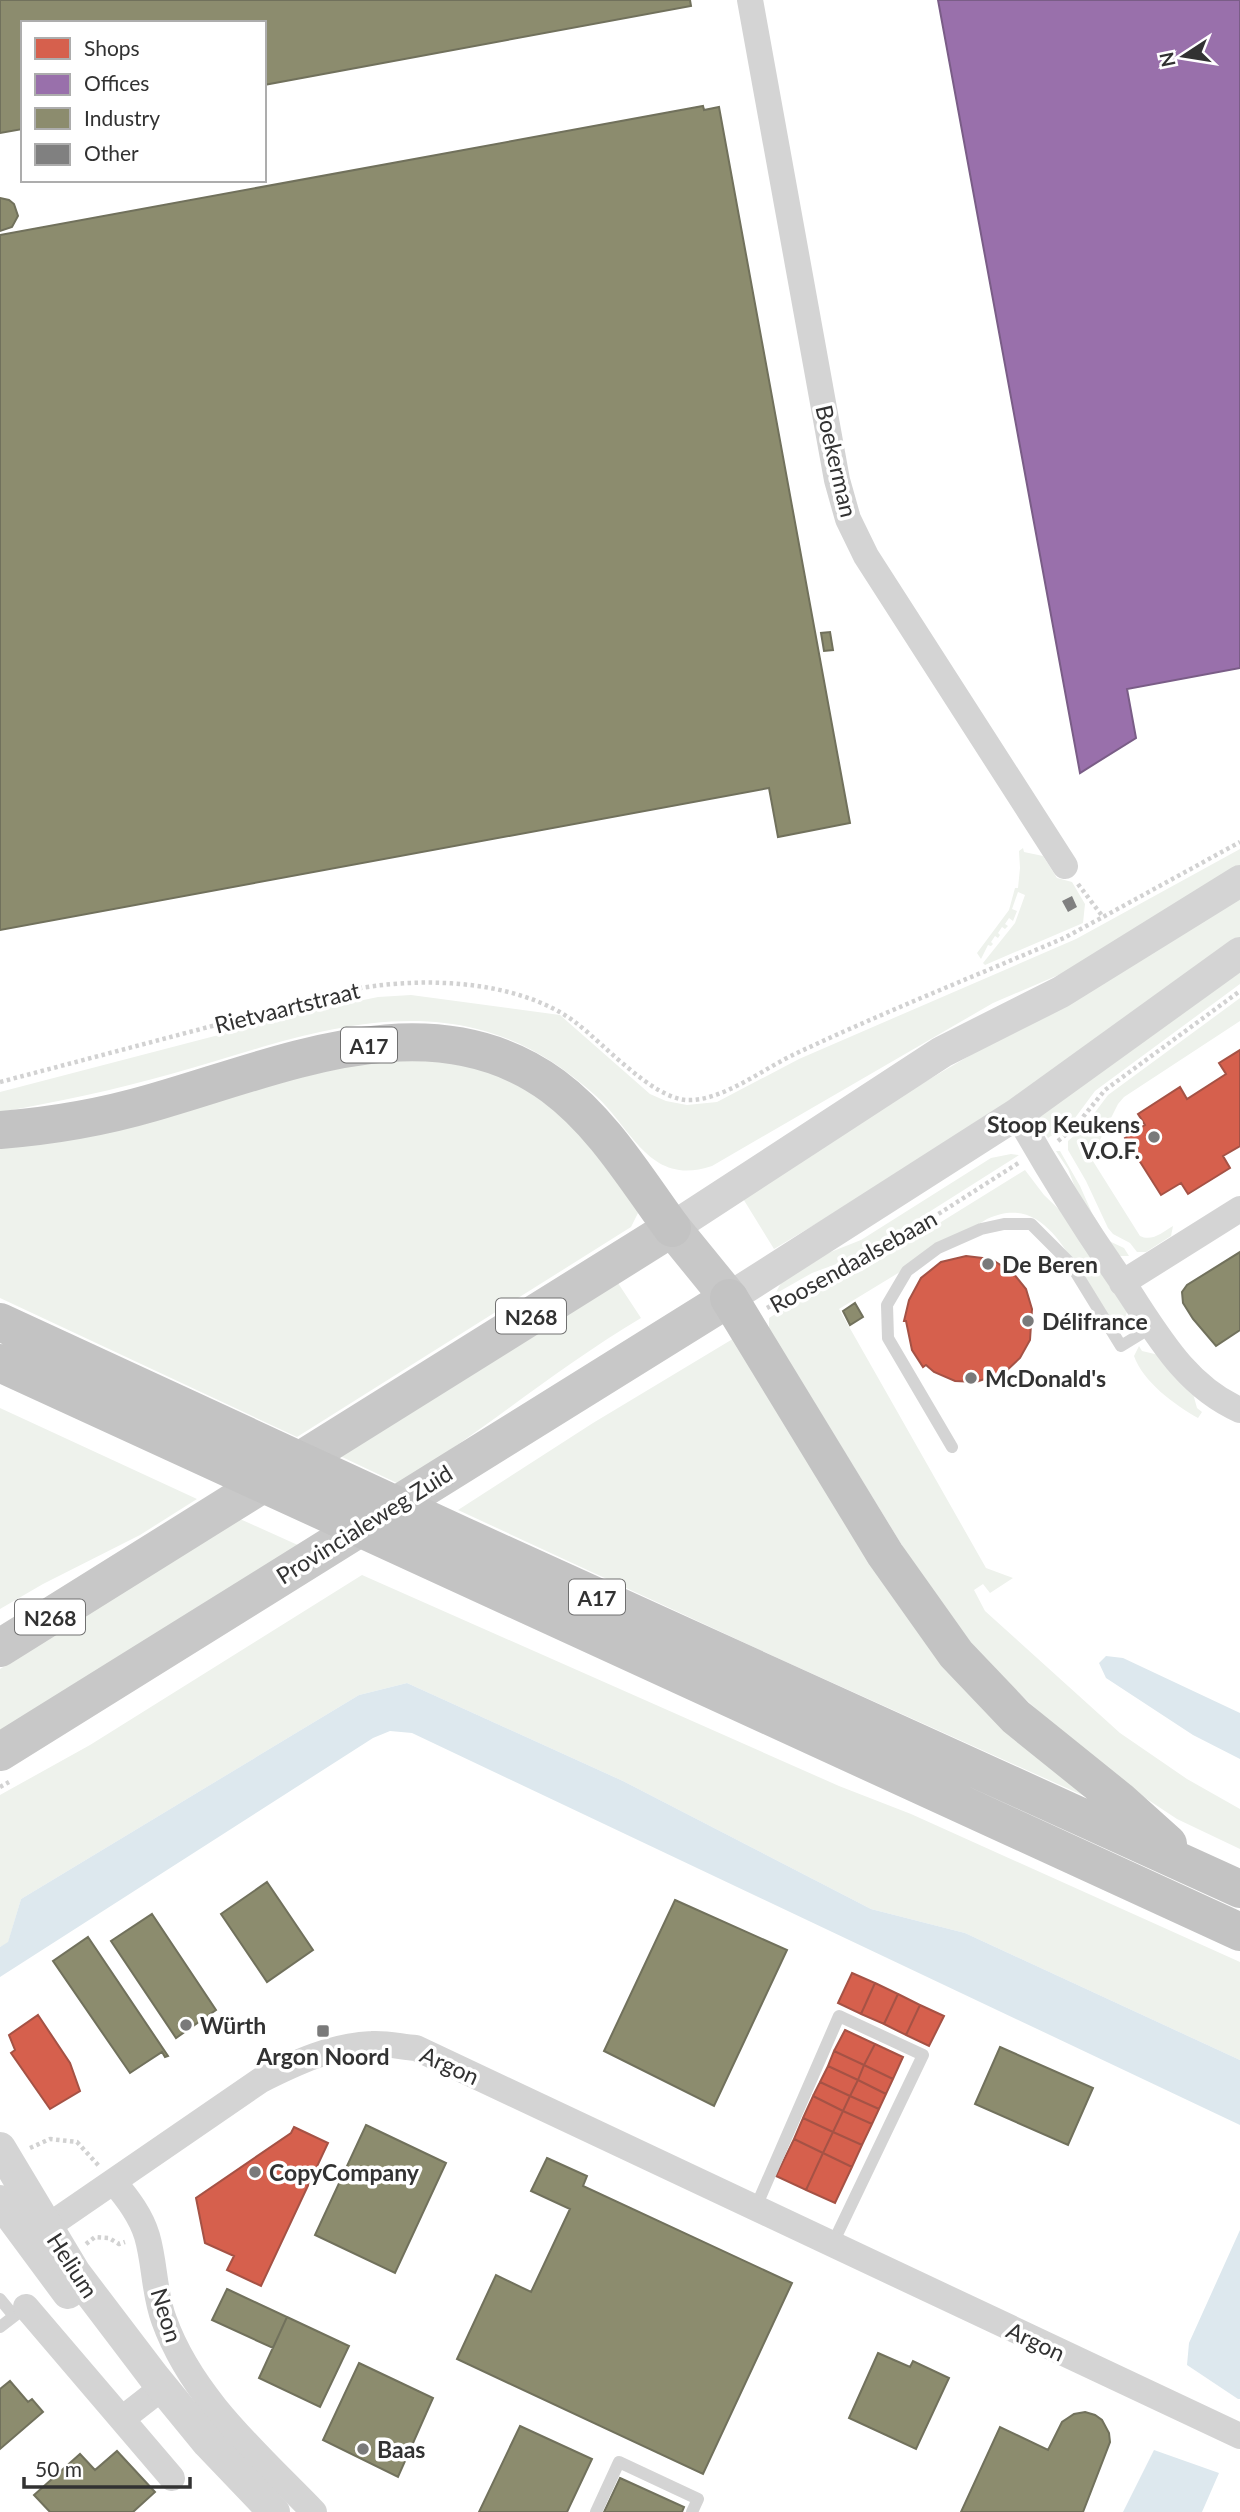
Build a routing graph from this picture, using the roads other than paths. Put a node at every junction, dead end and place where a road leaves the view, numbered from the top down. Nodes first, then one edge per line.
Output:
1 (750, 0) edge
2 (1065, 866) road end
3 (1240, 881) edge
4 (1240, 953) edge
5 (1017, 1114) junction
6 (0, 1130) edge
7 (1240, 1209) edge
8 (672, 1228) junction
9 (1122, 1283) junction
10 (737, 1310) junction
11 (0, 1321) edge
12 (1152, 1326) junction
13 (0, 1363) edge
14 (1240, 1410) edge
15 (952, 1447) dead end
16 (0, 1648) edge
17 (0, 1752) edge
18 (1195, 1868) junction
19 (1240, 1889) edge
20 (1240, 1932) edge
21 (4, 2155) edge
22 (114, 2182) junction
23 (0, 2201) edge
24 (755, 2209) junction
25 (38, 2233) junction
26 (832, 2245) junction
27 (0, 2299) edge
28 (20, 2311) junction
29 (0, 2327) edge
30 (158, 2382) junction
31 (122, 2419) junction
32 (1240, 2437) edge
33 (172, 2478) dead end
34 (274, 2512) edge
35 (314, 2512) edge
36 (596, 2512) edge
37 (692, 2512) edge

1 - 2 street, Boekerman
3 - 8 street, N268
4 - 5 street, Roosendaalsebaan
5 - 9 street
5 - 10 street, Roosendaalsebaan
6 - 8 highway, A17
7 - 9 street
8 - 10 main road
8 - 16 main road, N268
9 - 12 street
10 - 17 main road, Provincialeweg Zuid
10 - 18 highway, A17
11 - 18 highway, A17
12 - 14 street
12 - 15 lane
13 - 20 highway, A17
18 - 19 highway, A17
21 - 25 street, Helium
22 - 24 street, Argon
22 - 25 street
22 - 35 street, Neon
23 - 25 street, Helium
24 - 26 street, Argon
24 - 26 lane
25 - 30 street, Helium
26 - 32 street, Argon
27 - 28 lane
28 - 29 lane
28 - 31 street
30 - 31 street
30 - 34 street, Helium
31 - 33 street
36 - 37 lane

